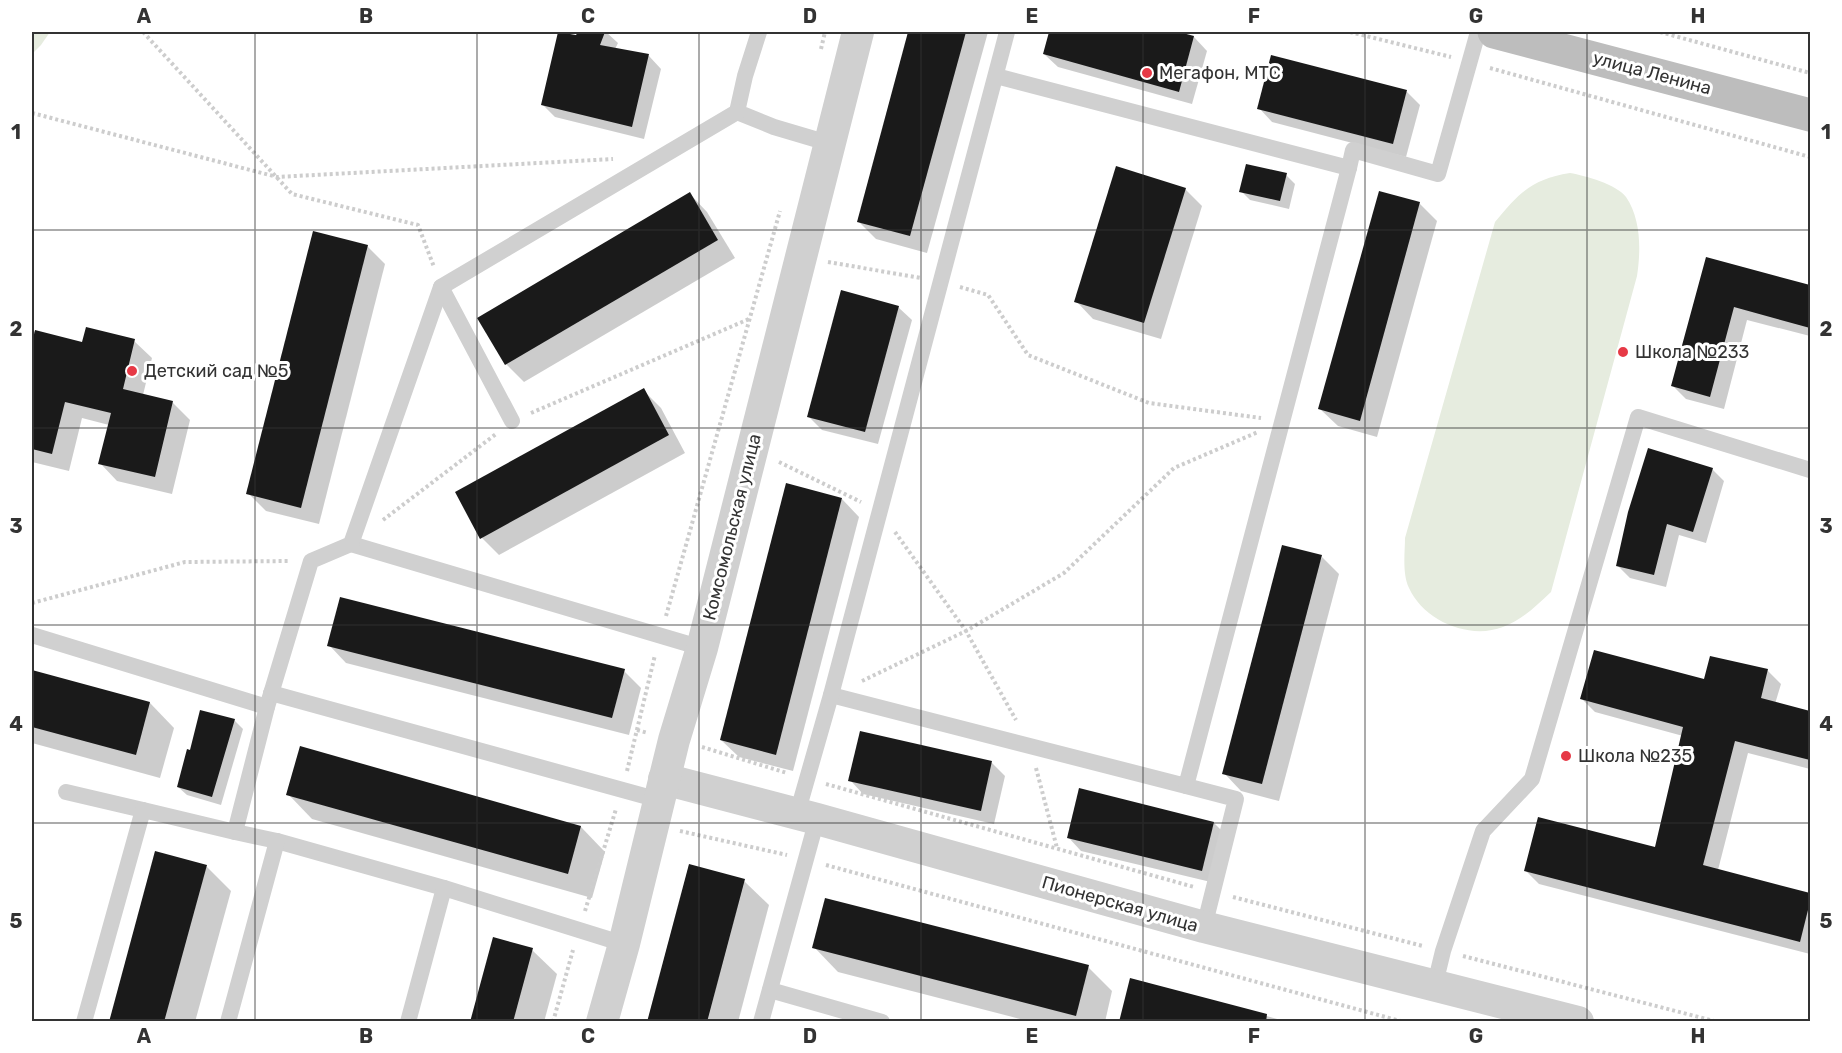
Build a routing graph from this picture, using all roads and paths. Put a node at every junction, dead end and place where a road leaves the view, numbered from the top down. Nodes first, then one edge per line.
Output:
1 (143, 32) edge
2 (759, 32) edge
3 (825, 32) edge
4 (858, 32) edge
5 (1007, 32) edge
6 (1350, 32) edge
7 (1478, 32) edge
8 (1494, 32) edge
9 (1660, 32) edge
10 (820, 54) dead end
11 (1469, 62) junction
12 (1810, 73) edge
13 (996, 76) junction
14 (737, 112) junction
15 (32, 113) edge
16 (1810, 115) edge
17 (828, 143) junction
18 (1810, 157) edge
19 (616, 159) dead end
20 (1349, 168) junction
21 (277, 177) junction
22 (780, 210) dead end
23 (825, 261) dead end
24 (941, 282) junction
25 (441, 287) junction
26 (749, 319) junction
27 (512, 421) junction
28 (1282, 421) junction
29 (773, 459) dead end
30 (1810, 470) edge
31 (880, 512) junction
32 (351, 544) junction
33 (311, 561) junction
34 (32, 603) edge
35 (966, 631) junction
36 (32, 635) edge
37 (660, 636) junction
38 (702, 648) junction
39 (831, 695) junction
40 (269, 700) junction
41 (1030, 746) junction
42 (1186, 786) junction
43 (622, 790) junction
44 (661, 790) junction
45 (66, 792) dead end
46 (142, 810) junction
47 (807, 817) junction
48 (235, 832) junction
49 (688, 832) dead end
50 (277, 841) junction
51 (1057, 849) dead end
52 (804, 859) junction
53 (444, 888) junction
54 (1204, 927) junction
55 (579, 930) junction
56 (624, 944) junction
57 (1435, 984) junction
58 (770, 990) junction
59 (1394, 1020) edge
60 (84, 1022) edge
61 (228, 1022) edge
62 (408, 1022) edge
63 (553, 1022) edge
64 (602, 1022) edge
65 (761, 1022) edge
66 (882, 1022) edge
67 (1404, 1022) edge
68 (1578, 1022) edge

1 - 21 path
2 - 14 lane
3 - 10 path
4 - 17 street, Комсомольская улица
5 - 13 lane
6 - 11 path
7 - 11 lane
8 - 16 street, улица Ленина
9 - 12 path
11 - 18 path
11 - 20 lane
13 - 20 lane
13 - 24 lane
14 - 17 lane
14 - 25 lane
15 - 21 path
17 - 38 street, Комсомольская улица
19 - 21 path
20 - 28 lane
21 - 25 path
22 - 26 path
23 - 24 path
24 - 28 path
24 - 31 lane
25 - 27 lane
25 - 32 lane
26 - 27 path
26 - 37 path
27 - 32 path
28 - 35 path
28 - 42 lane
29 - 31 path
30 - 57 lane
31 - 35 path
31 - 39 lane
32 - 33 lane
32 - 37 lane
33 - 34 path
33 - 40 lane
35 - 39 path
35 - 41 path
36 - 40 lane
37 - 38 lane
37 - 43 path
38 - 44 street, Комсомольская улица
39 - 41 lane
39 - 47 lane
40 - 43 lane
40 - 48 lane
41 - 42 lane
41 - 51 path
42 - 54 lane
43 - 44 lane
43 - 55 path
44 - 47 street, Пионерская улица
44 - 56 street, Комсомольская улица
45 - 46 lane
46 - 48 lane
46 - 60 lane
47 - 52 lane
47 - 54 street, Пионерская улица
48 - 50 lane
49 - 52 path
50 - 53 lane
50 - 61 lane
52 - 58 lane
52 - 59 path
53 - 55 lane
53 - 62 lane
54 - 57 street, Пионерская улица
55 - 56 lane
55 - 63 path
56 - 64 street, Комсомольская улица
57 - 68 street, Пионерская улица
58 - 65 lane
58 - 66 lane
59 - 67 path

